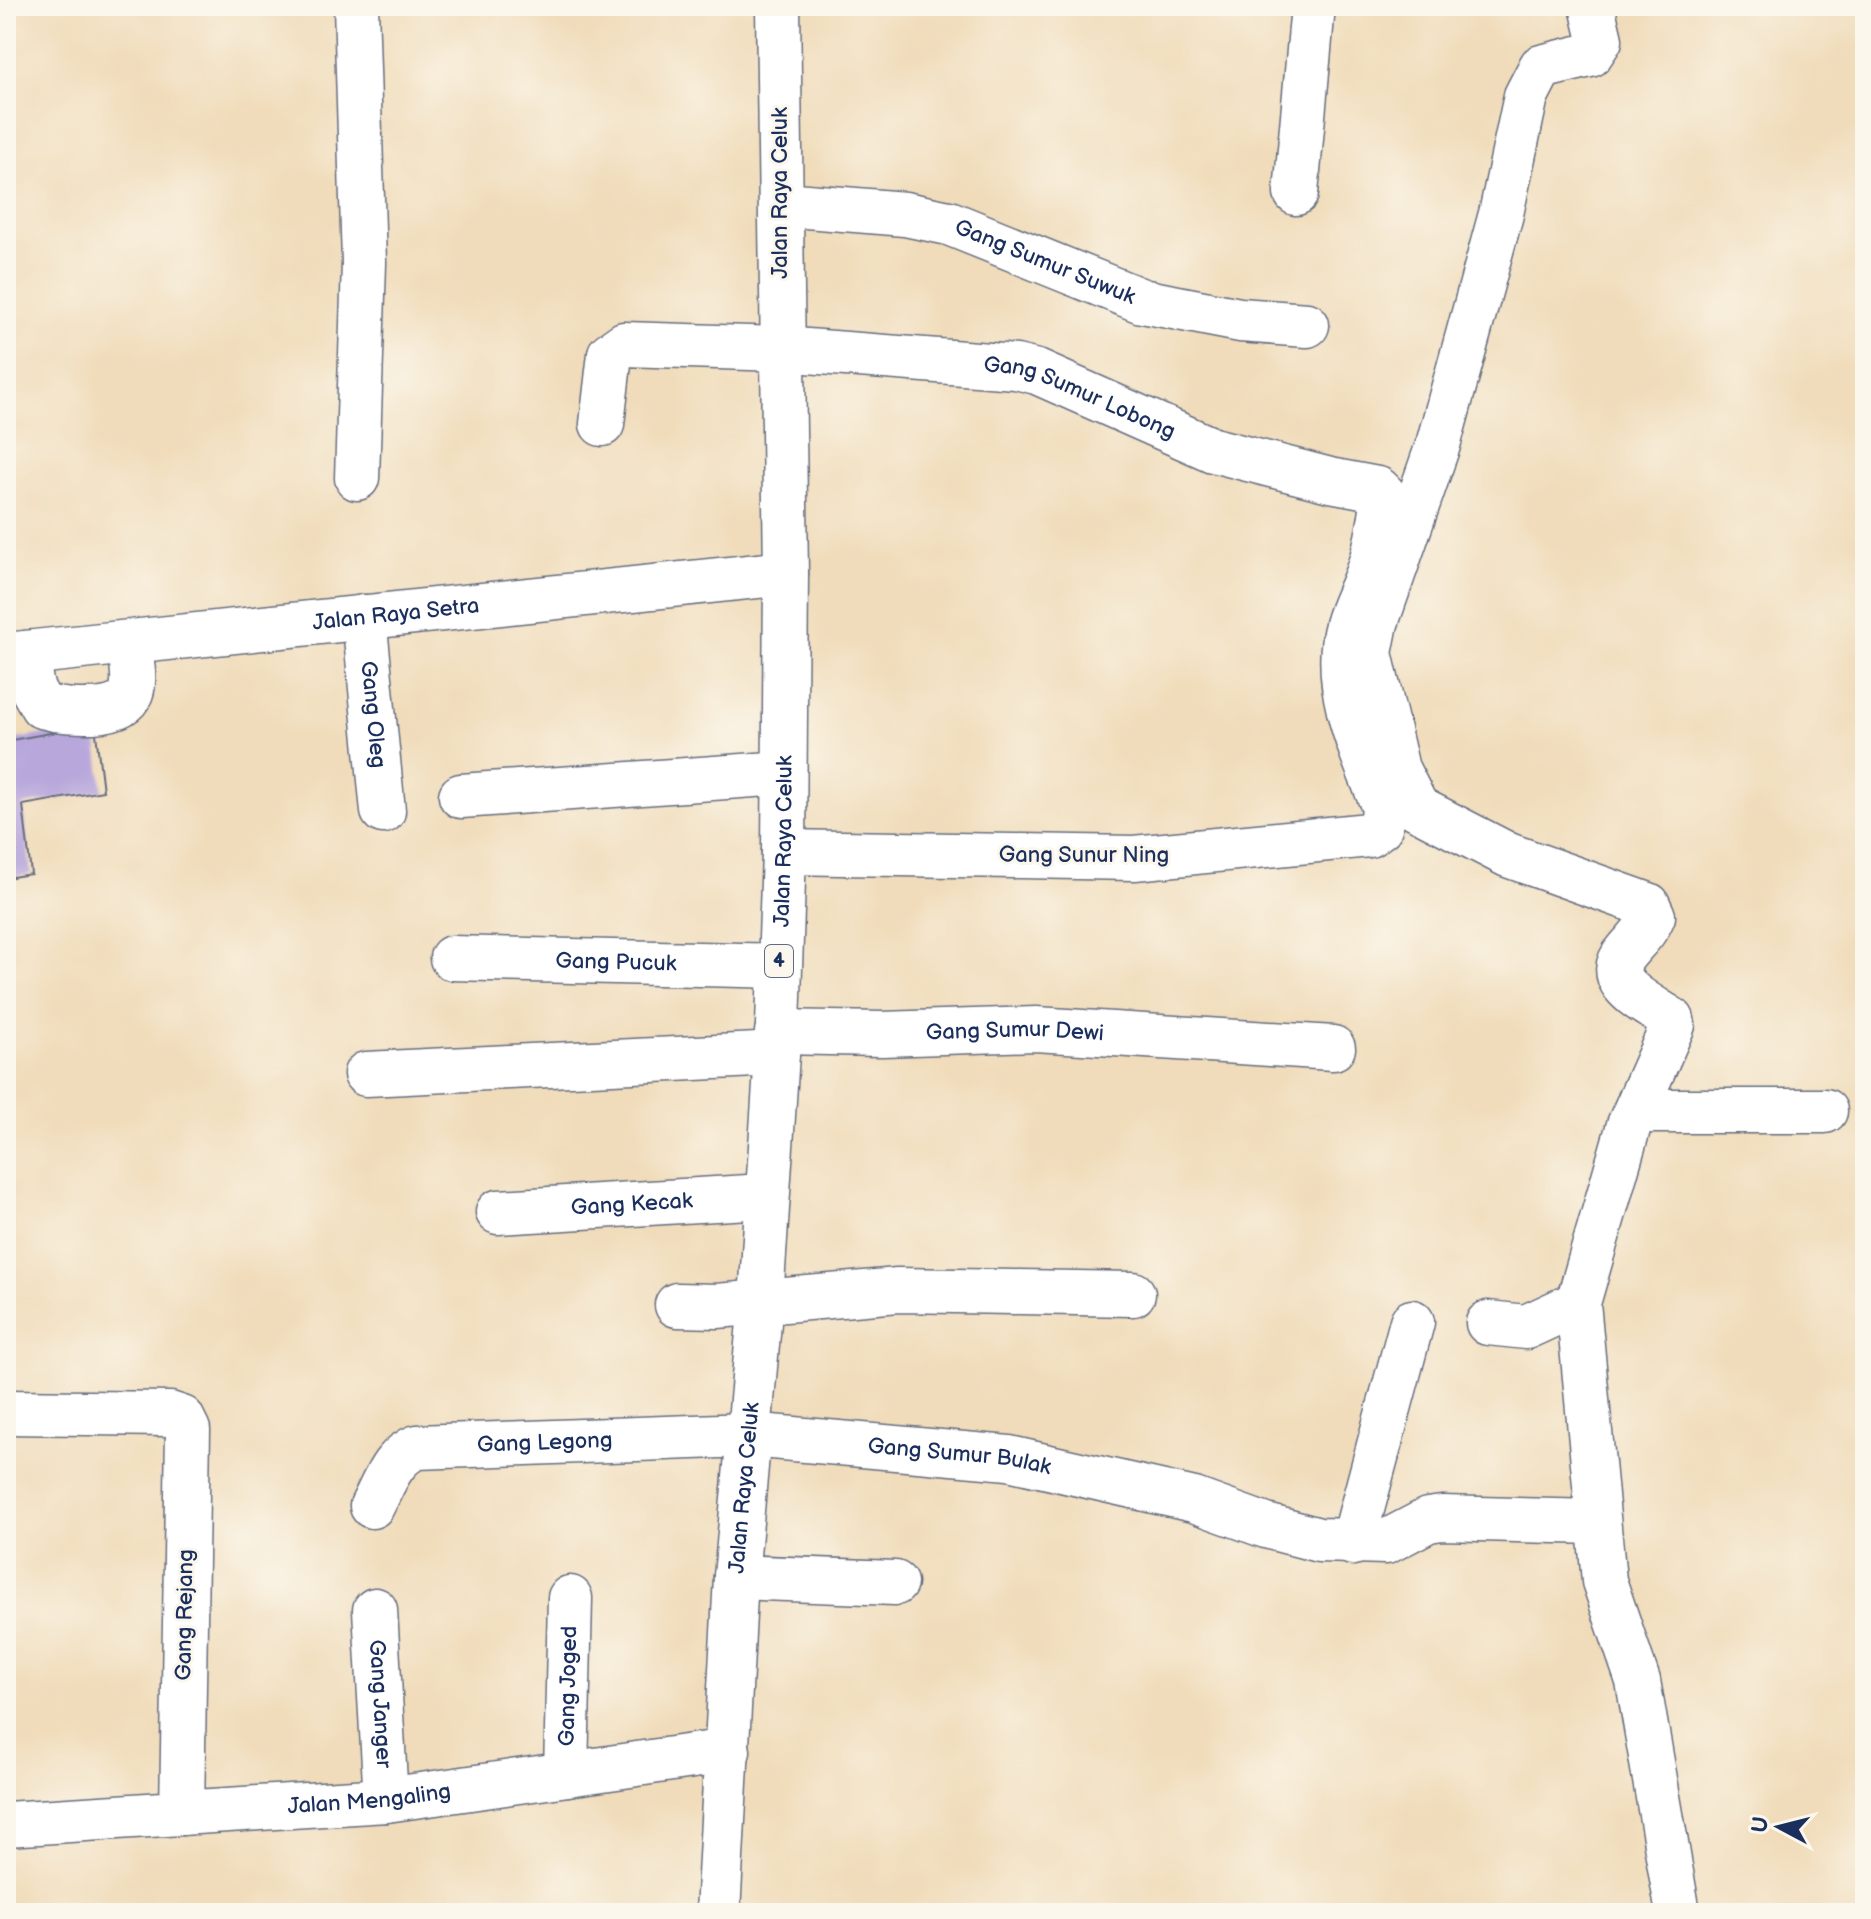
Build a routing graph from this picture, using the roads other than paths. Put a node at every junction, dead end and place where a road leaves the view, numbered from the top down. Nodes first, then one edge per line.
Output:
1 (356, 6) edge
2 (778, 6) edge
3 (1313, 6) edge
4 (1592, 6) edge
5 (1296, 193) dead end
6 (782, 204) junction
7 (1307, 325) dead end
8 (781, 349) junction
9 (602, 424) dead end
10 (357, 478) dead end
11 (786, 573) junction
12 (364, 617) junction
13 (129, 643) junction
14 (16, 654) edge
15 (784, 773) junction
16 (461, 796) dead end
17 (383, 811) dead end
18 (1380, 827) joint
19 (784, 852) junction
20 (452, 958) dead end
21 (779, 966) junction
22 (777, 1043) junction
23 (1333, 1048) dead end
24 (366, 1074) dead end
25 (1636, 1111) junction
26 (1825, 1111) dead end
27 (765, 1196) junction
28 (498, 1212) dead end
29 (1133, 1294) dead end
30 (761, 1300) junction
31 (1578, 1303) junction
32 (677, 1305) dead end
33 (1412, 1322) dead end
34 (1488, 1323) dead end
35 (6, 1412) edge
36 (748, 1435) junction
37 (372, 1506) dead end
38 (1596, 1522) junction
39 (1368, 1542) junction
40 (736, 1577) junction
41 (895, 1583) dead end
42 (570, 1598) dead end
43 (375, 1610) dead end
44 (728, 1751) junction
45 (566, 1774) junction
46 (386, 1800) junction
47 (182, 1813) junction
48 (6, 1824) edge
49 (718, 1913) edge
50 (1678, 1913) edge

1 - 10 main road
2 - 6 main road, Jalan Raya Celuk / 4
3 - 5 main road
4 - 25 main road
6 - 7 main road, Gang Sumur Suwuk
6 - 8 main road, Jalan Raya Celuk / 4
8 - 9 main road, Gang Sumur Lobong
8 - 11 main road, Jalan Raya Celuk / 4
8 - 18 main road, Gang Sumur Lobong
11 - 12 main road, Jalan Raya Setra
11 - 15 main road, Jalan Raya Celuk / 4
12 - 13 main road, Jalan Raya Setra
12 - 17 main road, Gang Oleg
13 - 14 main road, Jalan Raya Setra
13 - 14 main road
15 - 16 main road
15 - 19 main road, Jalan Raya Celuk / 4
18 - 19 main road, Gang Sunur Ning
19 - 21 main road, Jalan Raya Celuk / 4
20 - 21 main road, Gang Pucuk
21 - 22 main road, Jalan Raya Celuk / 4
22 - 23 main road, Gang Sumur Dewi
22 - 24 main road, Gang Sumur Dewi
22 - 27 main road, Jalan Raya Celuk / 4
25 - 26 main road
25 - 31 main road
27 - 28 main road, Gang Kecak
27 - 30 main road, Jalan Raya Celuk / 4
29 - 30 main road
30 - 32 main road
30 - 36 main road, Jalan Raya Celuk / 4
31 - 34 main road
31 - 38 main road
33 - 39 main road
35 - 47 main road, Gang Rejang
36 - 37 main road, Gang Legong
36 - 39 main road, Gang Sumur Bulak
36 - 40 main road, Jalan Raya Celuk / 4
38 - 39 main road
38 - 50 main road
40 - 41 main road
40 - 44 main road, Jalan Raya Celuk / 4
42 - 45 main road, Gang Joged
43 - 46 main road, Gang Janger
44 - 45 main road, Jalan Mengaling
44 - 49 main road, Jalan Raya Celuk / 4
45 - 46 main road, Jalan Mengaling
46 - 47 main road, Jalan Mengaling
47 - 48 main road, Jalan Mengaling

